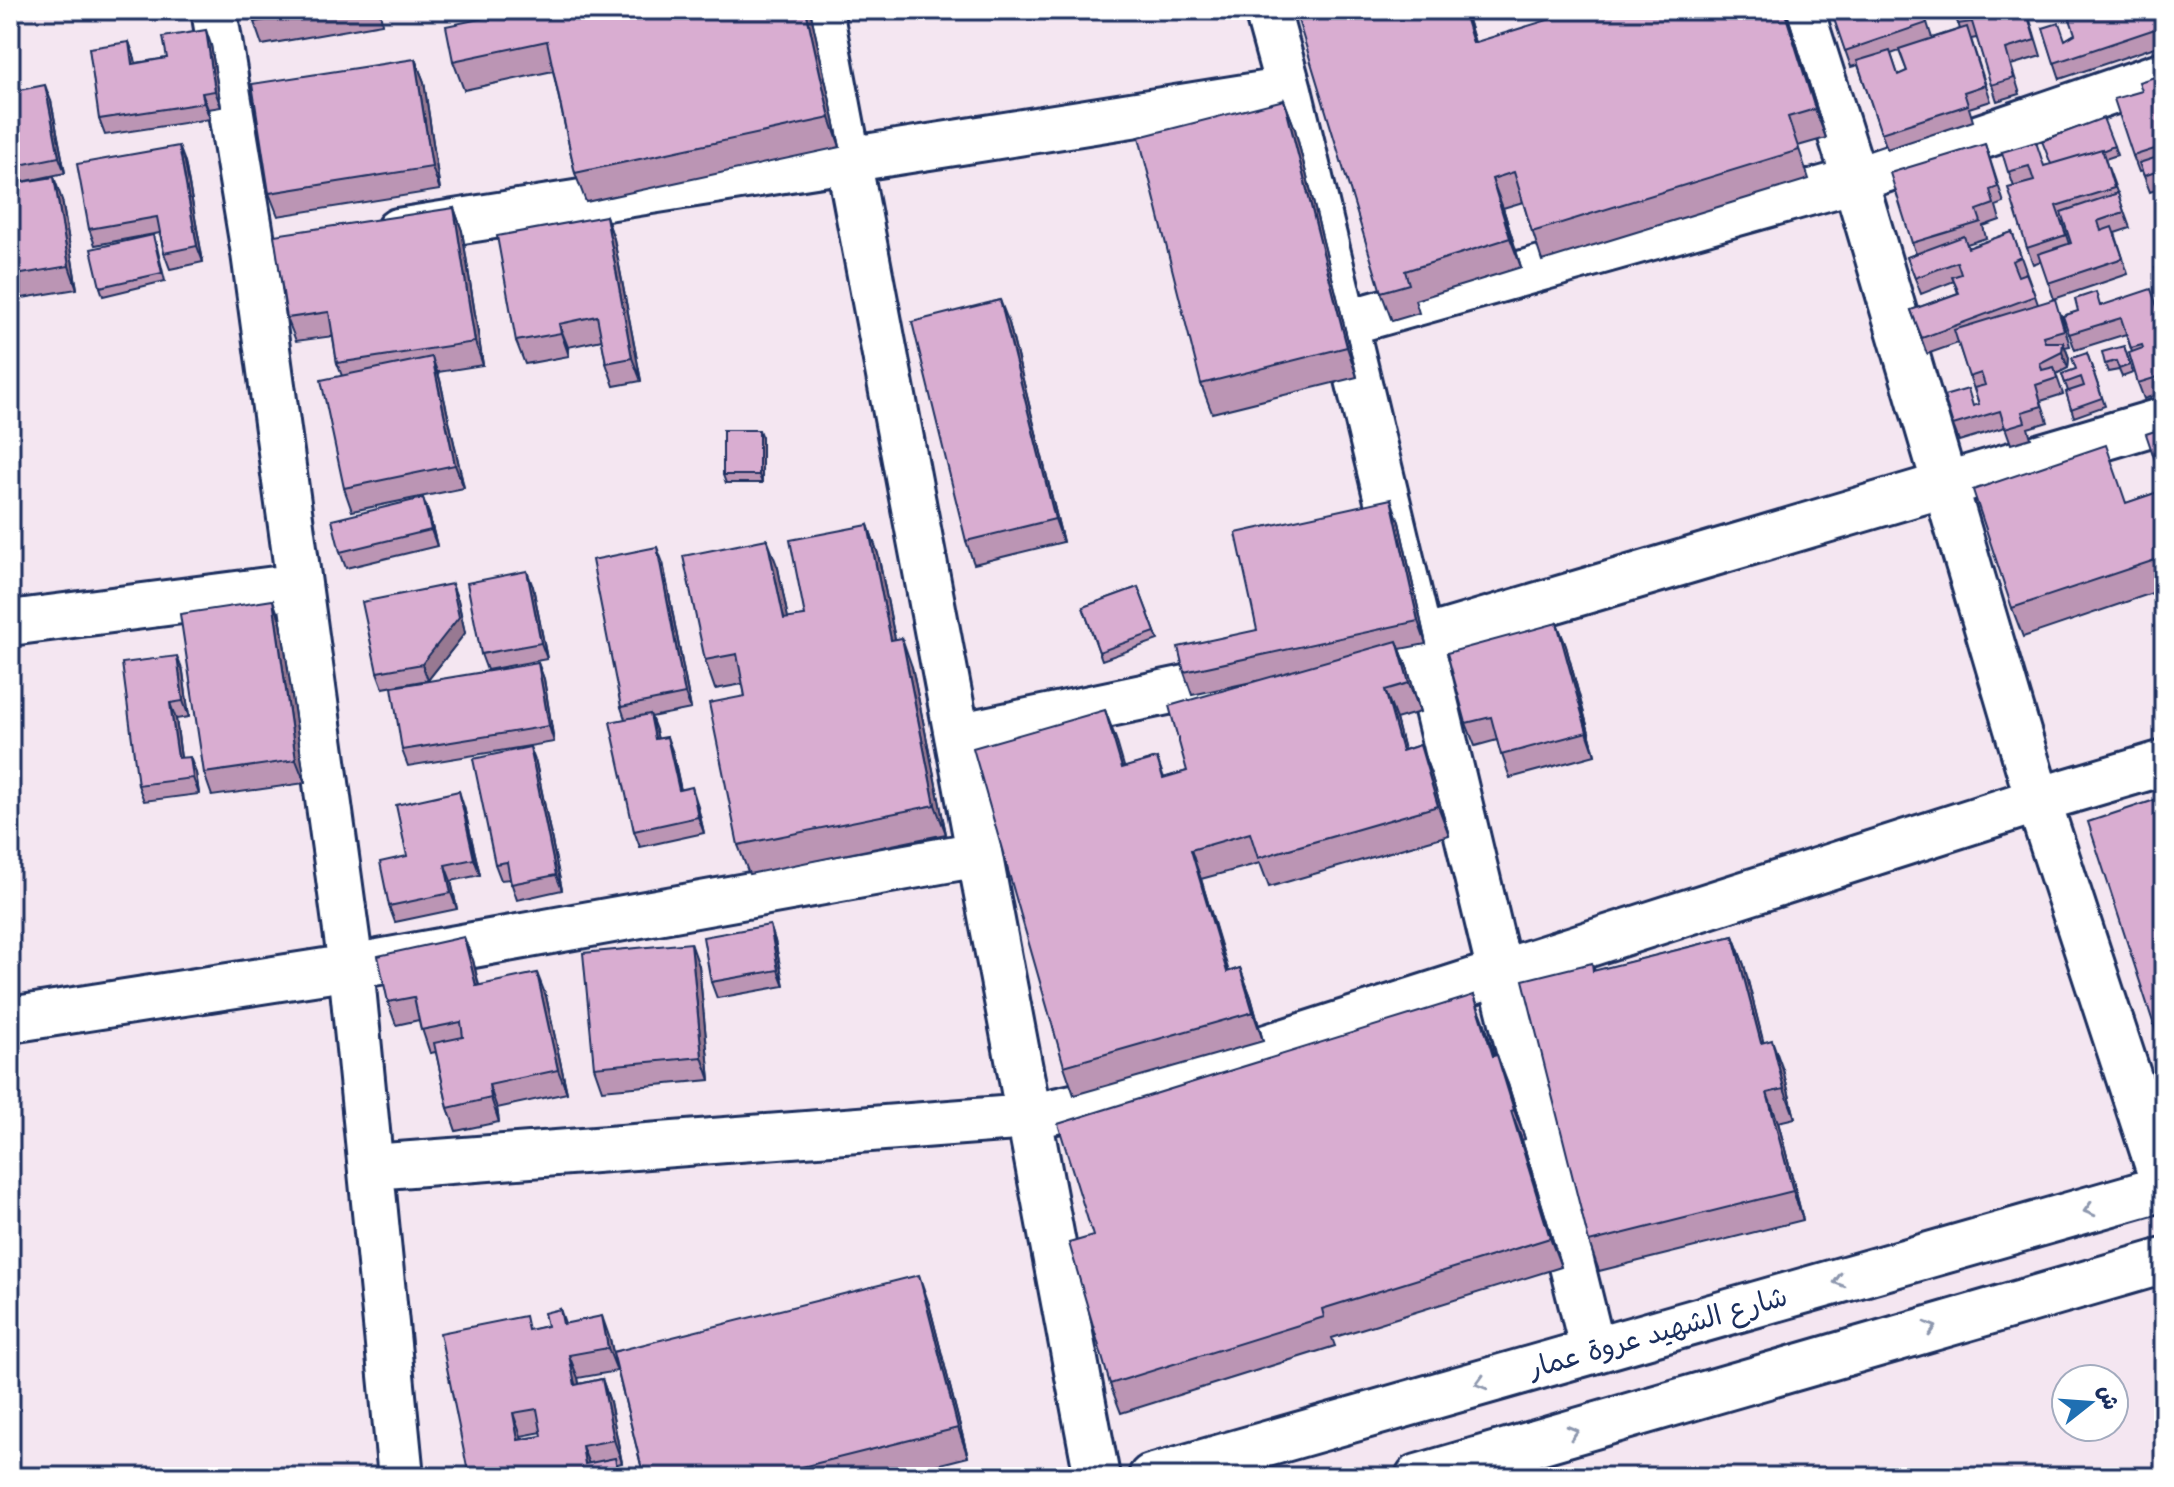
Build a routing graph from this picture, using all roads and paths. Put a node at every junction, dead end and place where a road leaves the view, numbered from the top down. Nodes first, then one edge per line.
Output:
1 (214, 10) edge
2 (820, 10) edge
3 (1267, 10) edge
4 (1801, 10) edge
5 (2164, 74) edge
6 (1289, 90) junction
7 (848, 161) junction
8 (1855, 180) junction
9 (363, 236) edge
10 (1345, 323) junction
11 (2164, 420) edge
12 (1944, 487) junction
13 (299, 586) junction
14 (10, 623) edge
15 (1420, 640) junction
16 (1358, 653) edge
17 (1281, 669) edge
18 (957, 736) junction
19 (2164, 763) edge
20 (2038, 800) junction
21 (979, 854) junction
22 (351, 967) junction
23 (1500, 973) junction
24 (10, 1020) edge
25 (1028, 1117) junction
26 (372, 1167) junction
27 (2164, 1187) edge
28 (2164, 1261) edge
29 (1593, 1351) junction
30 (401, 1477) edge
31 (1097, 1477) edge
32 (1151, 1477) edge
33 (1418, 1477) edge

1 - 13 street
2 - 7 street
3 - 6 street
4 - 8 street
5 - 8 street
6 - 7 street
6 - 10 street
7 - 9 street
7 - 18 street
8 - 10 street
8 - 12 street
10 - 15 street
11 - 12 street
12 - 15 street
12 - 20 street
13 - 14 street
13 - 22 street
15 - 16 street
15 - 23 street
17 - 18 street
18 - 21 street
19 - 20 street
20 - 23 street
20 - 27 street
21 - 22 street
21 - 25 street
22 - 24 street
22 - 26 street
23 - 25 street
23 - 29 street
25 - 26 street
25 - 31 street
26 - 30 street
27 -> 29 street, شارع الشهيد عروة عمار
33 -> 28 street
29 -> 32 street, شارع الشهيد عروة عمار

